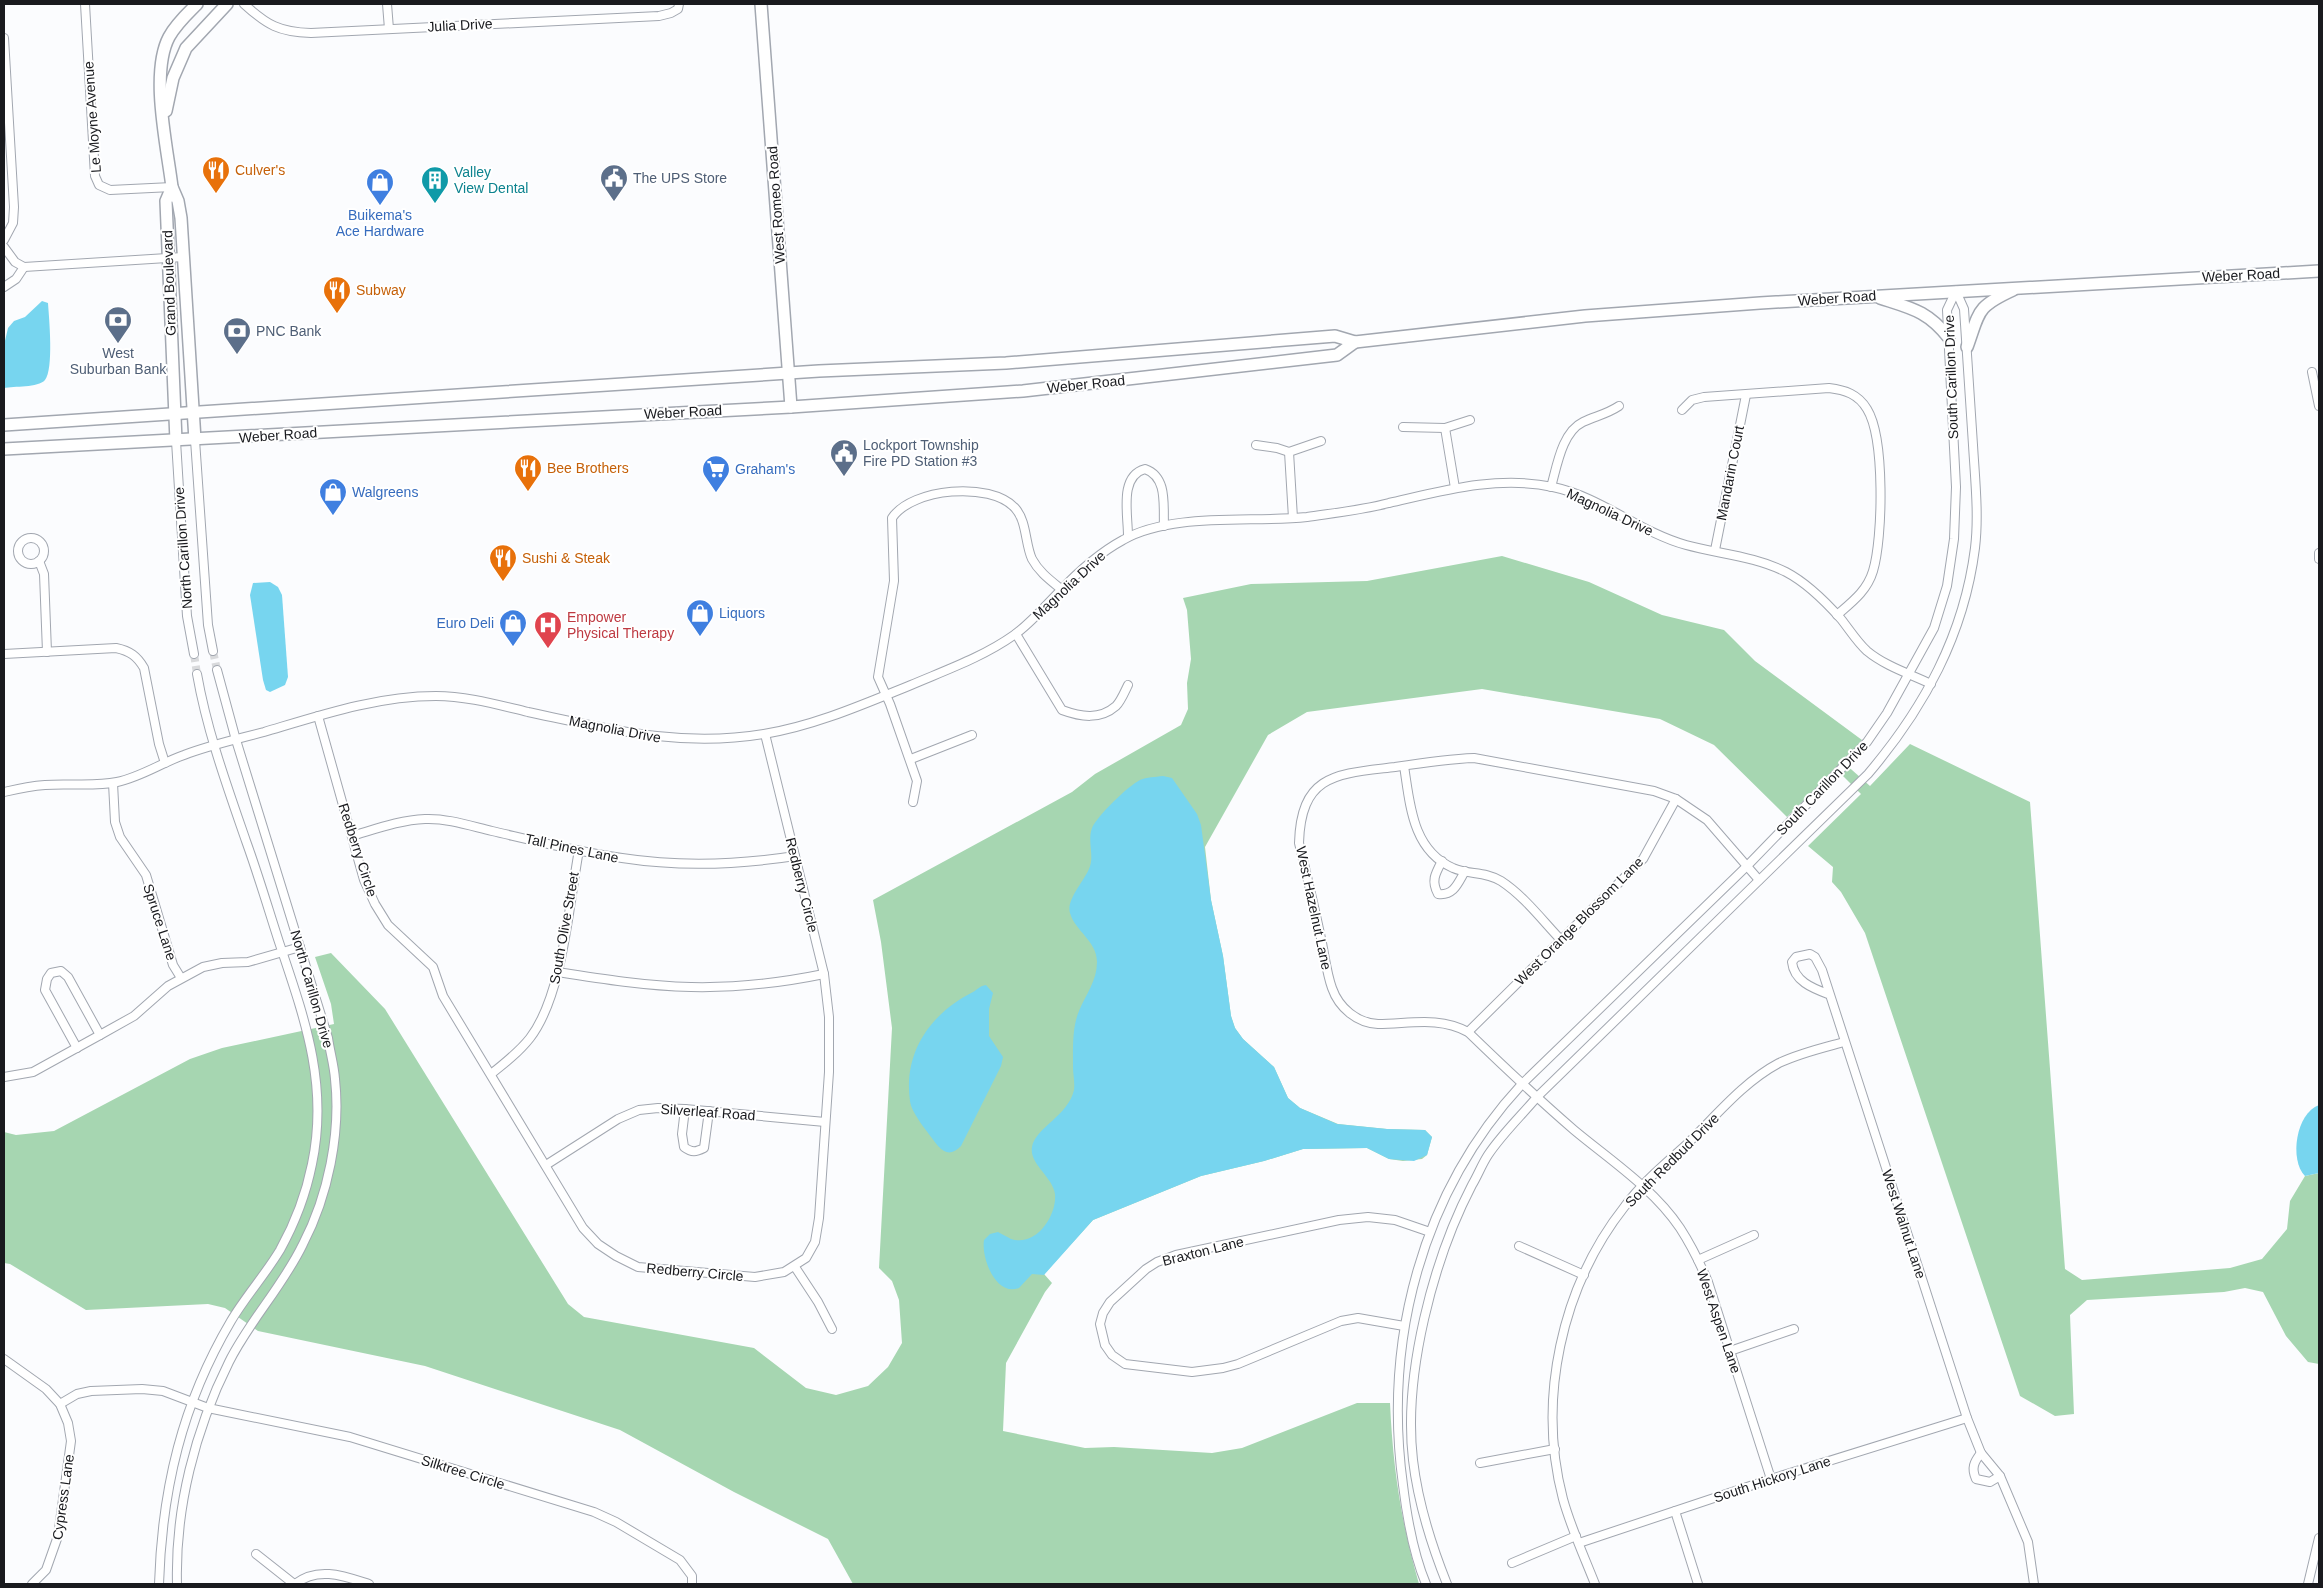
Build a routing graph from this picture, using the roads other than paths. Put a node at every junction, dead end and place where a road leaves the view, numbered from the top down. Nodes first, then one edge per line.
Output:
1 (85, 4) edge
2 (197, 4) edge
3 (226, 4) edge
4 (244, 4) edge
5 (387, 4) edge
6 (679, 4) edge
7 (761, 4) edge
8 (389, 29) junction
9 (4, 38) edge
10 (4, 60) edge
11 (5, 77) edge
12 (164, 122) junction
13 (172, 187) junction
14 (4, 240) edge
15 (4, 247) edge
16 (183, 257) junction
17 (167, 258) junction
18 (24, 267) junction
19 (2319, 271) edge
20 (5, 287) edge
21 (2019, 288) junction
22 (1956, 291) junction
23 (1873, 296) junction
24 (1949, 338) junction
25 (1355, 342) junction
26 (1967, 347) junction
27 (2312, 372) dead end
28 (789, 373) junction
29 (1746, 395) junction
30 (791, 406) junction
31 (1618, 406) dead end
32 (2319, 406) edge
33 (1682, 410) dead end
34 (193, 412) junction
35 (175, 414) junction
36 (1470, 420) dead end
37 (4, 425) edge
38 (1403, 427) dead end
39 (1445, 428) junction
40 (195, 440) junction
41 (176, 441) junction
42 (1321, 441) dead end
43 (1256, 445) dead end
44 (4, 449) edge
45 (1290, 452) junction
46 (1551, 487) junction
47 (1455, 488) junction
48 (1293, 518) junction
49 (1164, 526) junction
50 (1128, 536) junction
51 (1715, 550) junction
52 (2319, 553) edge
53 (2319, 559) edge
54 (39, 561) dead end
55 (1061, 589) junction
56 (1837, 615) junction
57 (1016, 634) junction
58 (213, 651) tunnel mouth
59 (47, 652) junction
60 (4, 654) edge
61 (194, 654) tunnel mouth
62 (217, 670) tunnel mouth
63 (1909, 673) junction
64 (197, 674) tunnel mouth
65 (1931, 684) junction
66 (1128, 685) dead end
67 (887, 695) junction
68 (318, 716) junction
69 (765, 734) junction
70 (972, 734) dead end
71 (236, 740) junction
72 (214, 746) junction
73 (911, 759) junction
74 (165, 763) junction
75 (1404, 766) junction
76 (112, 783) junction
77 (4, 792) edge
78 (1676, 799) junction
79 (913, 802) dead end
80 (352, 836) junction
81 (579, 850) junction
82 (795, 856) junction
83 (1442, 861) junction
84 (1747, 866) junction
85 (1465, 871) junction
86 (1759, 880) junction
87 (1561, 940) junction
88 (300, 947) junction
89 (282, 952) junction
90 (558, 972) junction
91 (824, 974) junction
92 (181, 978) junction
93 (1828, 994) junction
94 (1468, 1032) junction
95 (100, 1035) junction
96 (1844, 1042) junction
97 (77, 1048) junction
98 (491, 1074) junction
99 (4, 1077) edge
100 (1522, 1084) junction
101 (1537, 1097) junction
102 (685, 1109) junction
103 (709, 1111) junction
104 (825, 1122) junction
105 (546, 1165) junction
106 (1642, 1186) junction
107 (1430, 1232) junction
108 (1754, 1235) dead end
109 (1519, 1246) dead end
110 (1698, 1260) junction
111 (795, 1267) junction
112 (1584, 1274) junction
113 (1404, 1326) junction
114 (832, 1329) dead end
115 (1794, 1329) dead end
116 (1730, 1350) junction
117 (4, 1358) edge
118 (191, 1402) junction
119 (60, 1404) junction
120 (208, 1408) junction
121 (1966, 1418) junction
122 (1555, 1449) junction
123 (1981, 1453) junction
124 (1480, 1463) dead end
125 (2000, 1476) junction
126 (1771, 1479) junction
127 (1675, 1511) junction
128 (2319, 1538) edge
129 (1578, 1540) junction
130 (256, 1554) dead end
131 (1512, 1563) dead end
132 (32, 1584) edge
133 (159, 1584) edge
134 (177, 1584) edge
135 (295, 1584) edge
136 (369, 1584) edge
137 (692, 1584) edge
138 (1426, 1584) edge
139 (1447, 1584) edge
140 (1595, 1584) edge
141 (1698, 1584) edge
142 (2034, 1584) edge
143 (2308, 1584) edge

1 - 13 street, Le Moyne Avenue
2 - 12 main road, Grand Boulevard
3 - 12 main road, Grand Boulevard
4 - 8 street, Julia Drive
5 - 8 street
6 - 8 street, Julia Drive
7 - 28 main road, West Romeo Road
9 - 10 street
10 - 11 street
11 - 14 street
12 - 13 main road, Grand Boulevard
13 - 16 main road, Grand Boulevard
13 - 17 main road, Grand Boulevard
15 - 18 street
16 - 17 street
16 - 34 main road, Grand Boulevard
17 - 18 street
17 - 35 main road, Grand Boulevard
18 - 20 street
19 - 21 main road, Weber Road
21 - 22 main road, Weber Road
21 - 26 main road
22 - 23 main road, Weber Road
22 - 24 street, South Carillon Drive
22 - 26 street, South Carillon Drive
23 - 24 main road
23 - 25 main road, Weber Road
24 - 63 street, South Carillon Drive
25 - 28 main road, Weber Road
25 - 30 main road, Weber Road
26 - 65 street, South Carillon Drive
27 - 32 street
28 - 30 main road, West Romeo Road
28 - 34 main road, Weber Road
29 - 33 street
29 - 51 street, Mandarin Court
29 - 56 street
30 - 40 main road, Weber Road
31 - 46 street
34 - 35 main road, Weber Road
34 - 40 main road, Grand Boulevard
35 - 37 main road, Weber Road
35 - 41 main road, Grand Boulevard
36 - 39 street
38 - 39 street
39 - 47 street
40 - 41 main road, Weber Road
40 - 58 street, North Carillon Drive
41 - 44 main road, Weber Road
41 - 61 street, North Carillon Drive
42 - 45 street
43 - 45 street
45 - 48 street
46 - 47 street, Magnolia Drive
46 - 51 street, Magnolia Drive
47 - 48 street, Magnolia Drive
48 - 49 street, Magnolia Drive
49 - 50 street, Magnolia Drive
49 - 50 street
50 - 55 street, Magnolia Drive
51 - 56 street, Magnolia Drive
52 - 53 street
54 - 59 street
55 - 57 street, Magnolia Drive
55 - 67 street
56 - 63 street, Magnolia Drive
57 - 66 street
57 - 67 street, Magnolia Drive
59 - 60 street
59 - 74 street
62 - 71 street, North Carillon Drive
63 - 65 street, Magnolia Drive
63 - 84 street, South Carillon Drive
64 - 72 street, North Carillon Drive
65 - 86 street, South Carillon Drive
67 - 69 street, Magnolia Drive
67 - 73 street
68 - 69 street, Magnolia Drive
68 - 71 street, Magnolia Drive
68 - 80 street, Redberry Circle
69 - 82 street, Redberry Circle
70 - 73 street
71 - 72 street, Magnolia Drive
71 - 88 street, North Carillon Drive
72 - 74 street, Magnolia Drive
72 - 89 street, North Carillon Drive
73 - 79 street
74 - 76 street, Magnolia Drive
75 - 78 street, West Hazelnut Lane
75 - 83 street
75 - 94 street, West Hazelnut Lane
76 - 77 street, Magnolia Drive
76 - 92 street, Spruce Lane
78 - 84 street, West Hazelnut Lane
78 - 87 street, West Orange Blossom Lane
80 - 81 street, Tall Pines Lane
80 - 98 street, Redberry Circle
81 - 82 street, Tall Pines Lane
81 - 90 street, South Olive Street
82 - 91 street, Redberry Circle
83 - 85 street
83 - 85 street
84 - 86 street, West Hazelnut Lane
84 - 100 street, South Carillon Drive
85 - 87 street
86 - 101 street, South Carillon Drive
87 - 94 street, West Orange Blossom Lane
88 - 89 street
88 - 120 street, North Carillon Drive
89 - 92 street
89 - 118 street, North Carillon Drive
90 - 91 street
90 - 98 street, South Olive Street
91 - 104 street, Redberry Circle
92 - 95 street
93 - 93 street, West Walnut Lane
93 - 96 street, West Walnut Lane
94 - 100 street, West Hazelnut Lane
95 - 97 street
95 - 97 street
96 - 106 street, South Redbud Drive
96 - 121 street, West Walnut Lane
97 - 99 street
98 - 105 street, Redberry Circle
100 - 101 street, West Aspen Lane
100 - 107 street, South Carillon Drive
101 - 106 street, West Aspen Lane
101 - 139 street, South Carillon Drive
102 - 103 street, Silverleaf Road
102 - 103 street
102 - 105 street, Silverleaf Road
103 - 104 street, Silverleaf Road
104 - 111 street, Redberry Circle
105 - 111 street, Redberry Circle
106 - 110 street, West Aspen Lane
106 - 112 street, South Redbud Drive
107 - 113 street, South Carillon Drive
107 - 113 street, Braxton Lane
108 - 110 street
109 - 112 street
110 - 116 street, West Aspen Lane
111 - 114 street
112 - 122 street, South Redbud Drive
113 - 138 street, South Carillon Drive
115 - 116 street
116 - 126 street, West Aspen Lane
117 - 119 street
118 - 119 street, Silktree Circle
118 - 120 street, Silktree Circle
118 - 133 street, North Carillon Drive
119 - 132 street, Cypress Lane
120 - 134 street, North Carillon Drive
120 - 137 street, Silktree Circle
121 - 123 street, West Walnut Lane
121 - 126 street, South Hickory Lane
122 - 124 street
122 - 129 street, South Redbud Drive
123 - 125 street, West Walnut Lane
123 - 125 street
125 - 142 street, West Walnut Lane
126 - 127 street, South Hickory Lane
127 - 129 street, South Hickory Lane
127 - 141 street
128 - 143 street
129 - 131 street, South Hickory Lane
129 - 140 street, South Redbud Drive
130 - 135 street
135 - 136 street

